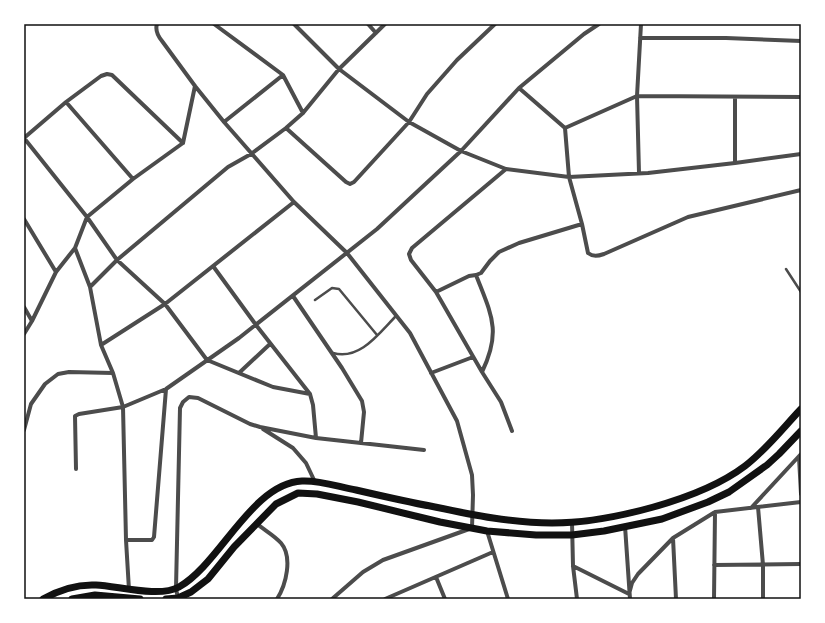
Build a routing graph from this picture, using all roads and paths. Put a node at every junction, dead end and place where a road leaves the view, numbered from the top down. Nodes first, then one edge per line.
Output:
1 (157, 24) edge
2 (214, 24) edge
3 (294, 24) edge
4 (368, 24) edge
5 (385, 24) edge
6 (495, 24) edge
7 (599, 24) edge
8 (641, 24) edge
9 (376, 33) junction
10 (640, 38) junction
11 (801, 41) edge
12 (339, 69) junction
13 (283, 75) junction
14 (195, 86) junction
15 (519, 88) junction
16 (637, 96) junction
17 (735, 97) junction
18 (801, 97) edge
19 (66, 102) junction
20 (303, 113) junction
21 (224, 122) junction
22 (409, 122) junction
23 (286, 128) junction
24 (565, 128) junction
25 (24, 138) edge
26 (183, 143) junction
27 (462, 151) junction
28 (251, 154) junction
29 (801, 154) edge
30 (735, 163) junction
31 (506, 169) junction
32 (639, 173) junction
33 (569, 177) junction
34 (133, 179) junction
35 (801, 190) edge
36 (294, 202) junction
37 (87, 217) junction
38 (24, 219) edge
39 (582, 224) junction
40 (75, 248) junction
41 (346, 253) junction
42 (117, 260) junction
43 (213, 266) junction
44 (786, 269) dead end
45 (56, 272) junction
46 (476, 276) junction
47 (90, 287) junction
48 (436, 292) junction
49 (801, 292) edge
50 (293, 296) junction
51 (315, 300) dead end
52 (165, 304) junction
53 (24, 307) edge
54 (396, 316) junction
55 (32, 321) junction
56 (256, 325) junction
57 (24, 334) edge
58 (377, 335) junction
59 (270, 344) junction
60 (101, 345) junction
61 (330, 352) junction
62 (473, 356) junction
63 (207, 360) junction
64 (113, 372) junction
65 (240, 372) junction
66 (482, 372) junction
67 (431, 373) junction
68 (166, 390) junction
69 (310, 394) junction
70 (123, 408) junction
71 (801, 409) edge
72 (260, 427) junction
73 (24, 430) edge
74 (801, 430) edge
75 (512, 432) dead end
76 (316, 438) junction
77 (361, 443) junction
78 (424, 450) dead end
79 (800, 455) edge
80 (76, 469) dead end
81 (315, 482) junction
82 (801, 494) edge
83 (801, 502) edge
84 (758, 507) junction
85 (750, 509) junction
86 (715, 512) junction
87 (472, 515) junction
88 (572, 521) junction
89 (256, 523) junction
90 (626, 526) junction
91 (472, 528) junction
92 (487, 531) junction
93 (572, 535) junction
94 (673, 538) junction
95 (126, 540) junction
96 (493, 552) junction
97 (801, 564) edge
98 (714, 565) junction
99 (762, 565) junction
100 (573, 566) junction
101 (436, 576) junction
102 (176, 588) junction
103 (129, 590) junction
104 (629, 594) junction
105 (112, 598) edge
106 (178, 598) edge
107 (43, 599) edge
108 (72, 599) edge
109 (140, 599) edge
110 (166, 599) edge
111 (277, 599) edge
112 (332, 599) edge
113 (385, 599) edge
114 (445, 599) edge
115 (508, 599) edge
116 (577, 599) edge
117 (630, 599) edge
118 (676, 599) edge
119 (714, 599) edge
120 (763, 599) edge

1 - 14 street
2 - 13 street
3 - 12 street
4 - 9 street
5 - 9 street
6 - 22 street
7 - 15 street
8 - 10 street
9 - 12 street
10 - 11 street
10 - 16 street
12 - 20 street
12 - 22 street
13 - 20 street
13 - 21 street
14 - 21 street
14 - 26 street
15 - 24 street
15 - 27 street
16 - 17 street
16 - 24 street
16 - 32 street
17 - 18 street
17 - 30 street
19 - 25 street
19 - 26 street
19 - 34 street
20 - 23 street
21 - 28 street
22 - 23 street
22 - 27 street
23 - 28 street
24 - 33 street
25 - 37 street
26 - 34 street
27 - 31 street
27 - 41 street
28 - 36 street
28 - 42 street
29 - 30 street
30 - 32 street
31 - 33 street
31 - 48 street
32 - 33 street
33 - 39 street
34 - 37 street
35 - 39 street
36 - 41 street
36 - 43 street
37 - 40 street
37 - 42 street
38 - 45 street
39 - 46 street
40 - 45 street
40 - 47 street
41 - 50 street
41 - 54 street
42 - 47 street
42 - 52 street
43 - 52 street
43 - 56 street
44 - 49 lane
45 - 55 street
46 - 48 street
46 - 66 street
47 - 60 street
48 - 62 street
50 - 56 street
50 - 61 street
51 - 58 lane
52 - 60 street
52 - 63 street
53 - 55 street
54 - 58 lane
54 - 67 street
55 - 57 street
56 - 59 street
56 - 63 street
58 - 61 lane
59 - 65 street
59 - 69 street
60 - 64 street
61 - 77 street
62 - 66 street
62 - 67 street
63 - 65 street
63 - 68 street
64 - 70 street
64 - 73 street
65 - 69 street
66 - 75 street
67 - 87 street
68 - 70 street
68 - 95 street
69 - 76 street
70 - 80 street
70 - 95 street
71 - 88 main road
72 - 76 street
72 - 81 street
72 - 102 street
74 - 90 main road
76 - 77 street
77 - 78 street
79 - 82 street
79 - 85 street
81 - 87 main road
81 - 102 main road
83 - 84 street
84 - 85 street
84 - 99 street
85 - 86 street
86 - 94 street
86 - 98 street
87 - 88 main road
87 - 91 street
88 - 93 street
89 - 91 main road
89 - 106 main road
89 - 111 street
90 - 93 main road
90 - 104 street
91 - 92 main road
91 - 112 street
92 - 93 main road
92 - 96 street
93 - 100 street
94 - 104 street
94 - 118 street
95 - 103 street
96 - 101 street
96 - 115 street
97 - 99 street
98 - 99 street
98 - 119 street
99 - 120 street
100 - 104 street
100 - 116 street
101 - 113 street
101 - 114 street
102 - 103 main road
102 - 106 street
103 - 107 main road
104 - 117 street
105 - 108 main road
105 - 109 main road
106 - 110 main road

